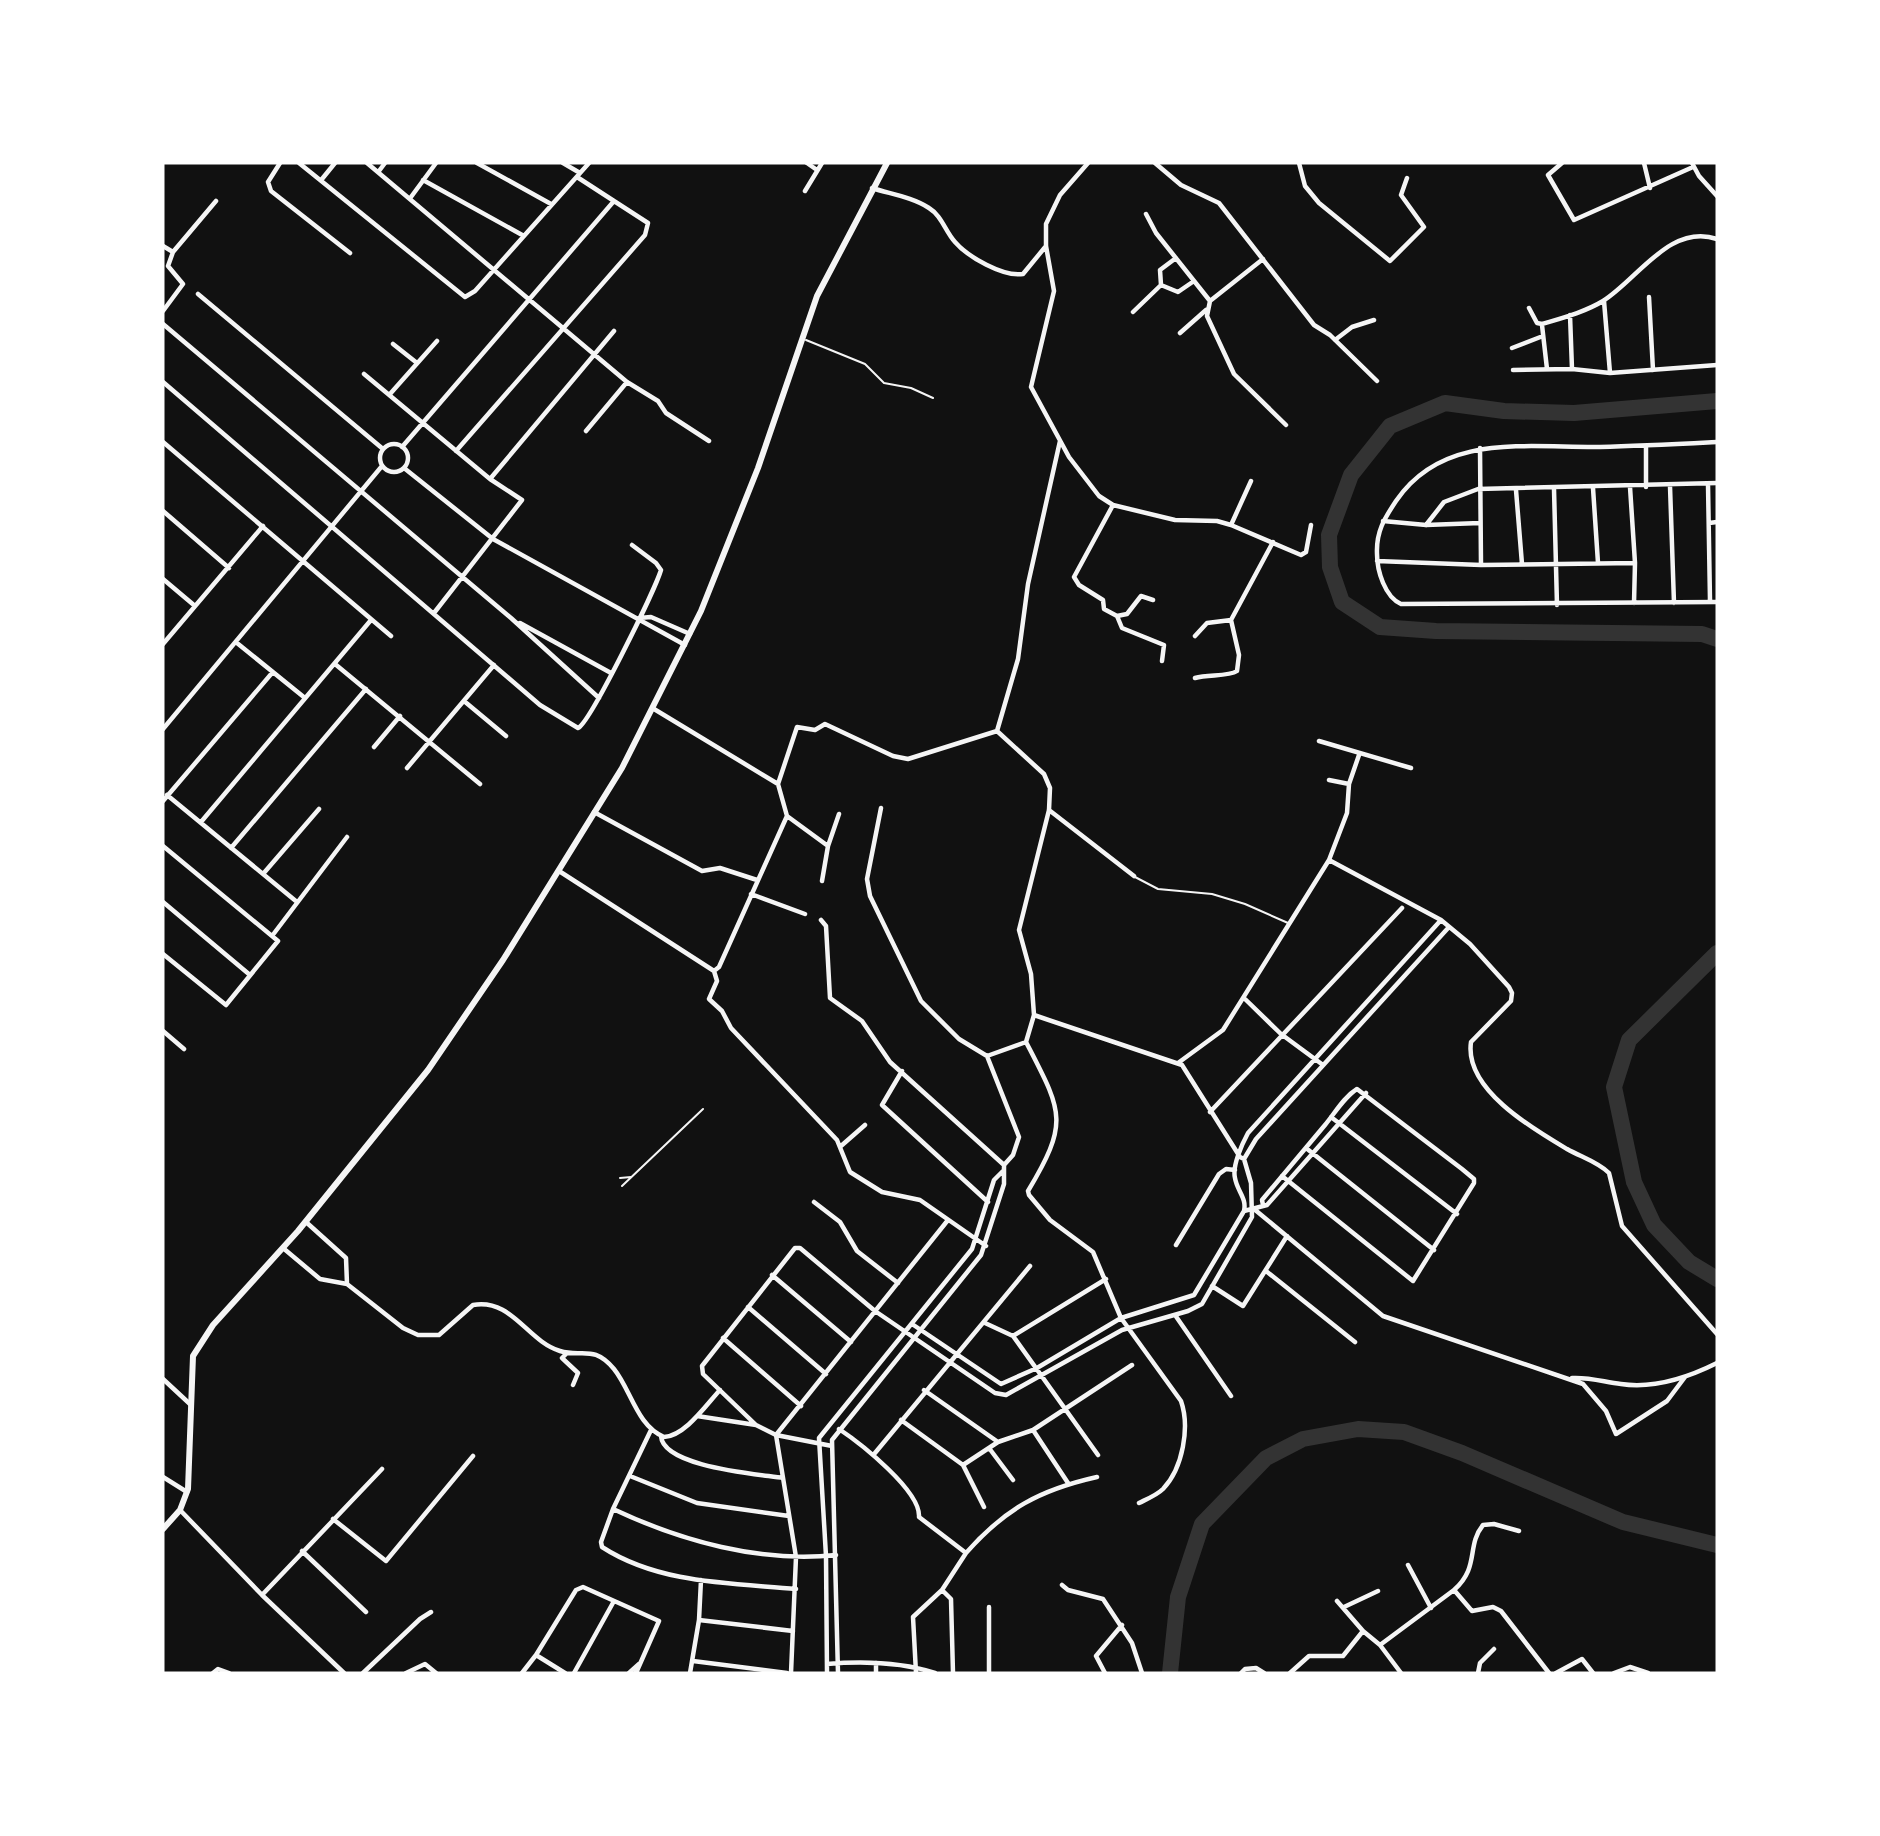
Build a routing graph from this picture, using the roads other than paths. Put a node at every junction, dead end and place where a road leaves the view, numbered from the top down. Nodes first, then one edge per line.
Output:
1 (280, 163) edge
2 (299, 163) edge
3 (335, 163) edge
4 (367, 163) edge
5 (385, 163) edge
6 (436, 163) edge
7 (477, 163) edge
8 (563, 163) edge
9 (589, 163) edge
10 (807, 163) edge
11 (822, 163) edge
12 (887, 163) edge
13 (1088, 163) edge
14 (1155, 163) edge
15 (1299, 163) edge
16 (1562, 163) edge
17 (1644, 163) edge
18 (1693, 165) edge
19 (817, 170) junction
20 (379, 171) junction
21 (579, 175) junction
22 (1407, 178) dead end
23 (322, 179) junction
24 (424, 180) junction
25 (871, 188) junction
26 (1650, 188) junction
27 (805, 191) dead end
28 (1717, 196) edge
29 (411, 197) junction
30 (216, 201) dead end
31 (614, 201) junction
32 (551, 204) junction
33 (1146, 214) dead end
34 (524, 236) junction
35 (1717, 239) edge
36 (163, 246) edge
37 (1046, 246) junction
38 (173, 252) junction
39 (350, 253) dead end
40 (1176, 258) junction
41 (1263, 259) junction
42 (496, 269) junction
43 (1194, 281) junction
44 (1161, 285) junction
45 (198, 295) dead end
46 (1649, 297) dead end
47 (529, 300) junction
48 (1604, 300) junction
49 (1210, 301) junction
50 (1529, 308) dead end
51 (1206, 310) junction
52 (163, 311) edge
53 (1132, 312) dead end
54 (1570, 315) junction
55 (1374, 320) dead end
56 (163, 324) edge
57 (1542, 324) junction
58 (564, 328) junction
59 (614, 331) dead end
60 (1180, 333) dead end
61 (1543, 336) junction
62 (801, 338) junction
63 (1335, 340) junction
64 (437, 341) dead end
65 (393, 344) dead end
66 (1512, 348) dead end
67 (595, 356) junction
68 (417, 363) junction
69 (1717, 365) edge
70 (1547, 369) junction
71 (1572, 369) junction
72 (1513, 370) dead end
73 (1653, 370) junction
74 (1610, 373) junction
75 (364, 374) dead end
76 (1377, 381) dead end
77 (163, 382) edge
78 (627, 382) junction
79 (390, 394) junction
80 (933, 398) dead end
81 (423, 423) junction
82 (1286, 425) dead end
83 (586, 431) dead end
84 (1060, 440) junction
85 (709, 441) dead end
86 (163, 442) edge
87 (1717, 442) edge
88 (1646, 446) junction
89 (402, 447) junction
90 (1480, 448) junction
91 (383, 449) junction
92 (456, 451) junction
93 (382, 466) junction
94 (404, 468) junction
95 (490, 478) junction
96 (1251, 481) dead end
97 (1717, 483) edge
98 (1708, 484) junction
99 (1646, 486) junction
100 (1670, 486) junction
101 (1630, 487) junction
102 (1593, 488) junction
103 (1478, 489) junction
104 (1555, 489) junction
105 (1516, 490) junction
106 (361, 494) junction
107 (1113, 506) junction
108 (163, 511) edge
109 (1382, 521) junction
110 (1480, 523) junction
111 (1709, 523) junction
112 (1717, 523) edge
113 (1231, 525) junction
114 (1311, 525) dead end
115 (1426, 525) junction
116 (263, 526) junction
117 (334, 528) junction
118 (493, 539) junction
119 (1273, 542) junction
120 (632, 545) dead end
121 (1377, 561) junction
122 (1714, 562) edge
123 (304, 563) junction
124 (1598, 563) junction
125 (1636, 563) junction
126 (1522, 564) junction
127 (1558, 564) junction
128 (1481, 565) junction
129 (229, 568) junction
130 (463, 578) junction
131 (163, 579) edge
132 (1153, 600) dead end
133 (1710, 601) junction
134 (1717, 602) edge
135 (1634, 603) junction
136 (1674, 603) junction
137 (1556, 605) junction
138 (195, 606) junction
139 (434, 613) junction
140 (1117, 616) junction
141 (511, 618) junction
142 (638, 618) junction
143 (371, 620) junction
144 (1231, 620) junction
145 (691, 635) junction
146 (391, 636) dead end
147 (1195, 636) dead end
148 (237, 643) junction
149 (163, 644) edge
150 (685, 645) junction
151 (1162, 661) dead end
152 (335, 664) junction
153 (494, 665) junction
154 (272, 673) junction
155 (611, 673) junction
156 (1195, 678) dead end
157 (366, 689) junction
158 (305, 698) junction
159 (599, 698) junction
160 (464, 701) junction
161 (654, 709) junction
162 (400, 716) junction
163 (163, 729) edge
164 (997, 731) junction
165 (506, 736) dead end
166 (429, 741) junction
167 (1319, 741) dead end
168 (373, 747) dead end
169 (1359, 755) junction
170 (407, 768) dead end
171 (1411, 768) dead end
172 (1329, 780) dead end
173 (480, 784) dead end
174 (778, 784) junction
175 (1349, 784) junction
176 (167, 795) junction
177 (163, 801) edge
178 (881, 808) dead end
179 (319, 809) dead end
180 (1049, 810) junction
181 (594, 812) junction
182 (839, 814) dead end
183 (787, 816) junction
184 (201, 822) junction
185 (346, 837) dead end
186 (163, 846) edge
187 (828, 846) junction
188 (231, 848) junction
189 (1329, 860) junction
190 (559, 870) junction
191 (264, 874) junction
192 (1134, 876) joint
193 (757, 881) junction
194 (822, 881) dead end
195 (751, 894) junction
196 (163, 902) edge
197 (297, 902) junction
198 (1402, 908) dead end
199 (805, 914) dead end
200 (821, 920) dead end
201 (1441, 920) junction
202 (1290, 924) junction
203 (1449, 928) junction
204 (272, 936) junction
205 (163, 954) edge
206 (714, 971) junction
207 (250, 975) junction
208 (1244, 999) junction
209 (1034, 1015) junction
210 (163, 1031) edge
211 (1280, 1034) junction
212 (1026, 1042) junction
213 (184, 1049) dead end
214 (987, 1056) junction
215 (1315, 1058) junction
216 (1178, 1063) junction
217 (1323, 1065) junction
218 (902, 1072) junction
219 (1366, 1093) junction
220 (703, 1109) dead end
221 (1210, 1112) junction
222 (1331, 1117) junction
223 (1339, 1124) junction
224 (865, 1125) dead end
225 (841, 1146) junction
226 (1306, 1148) junction
227 (1314, 1154) junction
228 (1242, 1158) junction
229 (1004, 1168) junction
230 (1235, 1170) junction
231 (1282, 1176) junction
232 (632, 1177) junction
233 (620, 1178) dead end
234 (1288, 1182) junction
235 (622, 1185) dead end
236 (814, 1202) dead end
237 (988, 1202) junction
238 (1262, 1205) junction
239 (1254, 1209) junction
240 (1244, 1211) junction
241 (1457, 1214) junction
242 (948, 1220) junction
243 (306, 1222) junction
244 (1287, 1236) junction
245 (976, 1239) junction
246 (1176, 1245) dead end
247 (986, 1246) junction
248 (283, 1248) junction
249 (1434, 1250) junction
250 (1030, 1266) dead end
251 (1266, 1271) junction
252 (1206, 1275) junction
253 (772, 1276) junction
254 (1106, 1279) junction
255 (898, 1283) junction
256 (1213, 1283) junction
257 (348, 1284) junction
258 (1187, 1298) junction
259 (748, 1307) junction
260 (1192, 1310) junction
261 (875, 1311) junction
262 (1175, 1315) junction
263 (1121, 1318) junction
264 (984, 1322) junction
265 (912, 1324) junction
266 (1128, 1328) junction
267 (920, 1330) junction
268 (906, 1331) junction
269 (1717, 1334) edge
270 (915, 1336) junction
271 (1013, 1336) junction
272 (723, 1338) junction
273 (851, 1342) junction
274 (1355, 1342) dead end
275 (567, 1353) junction
276 (956, 1354) junction
277 (949, 1362) junction
278 (1717, 1363) edge
279 (1132, 1365) dead end
280 (1037, 1368) junction
281 (826, 1374) junction
282 (1043, 1376) junction
283 (1685, 1377) junction
284 (1571, 1378) junction
285 (163, 1379) edge
286 (573, 1385) dead end
287 (720, 1390) junction
288 (924, 1390) junction
289 (1231, 1396) dead end
290 (191, 1405) junction
291 (801, 1406) junction
292 (1066, 1410) junction
293 (696, 1416) junction
294 (901, 1420) junction
295 (756, 1426) junction
296 (839, 1429) junction
297 (651, 1430) junction
298 (1033, 1430) junction
299 (776, 1435) junction
300 (661, 1436) junction
301 (998, 1442) junction
302 (817, 1444) junction
303 (832, 1446) junction
304 (989, 1448) junction
305 (875, 1453) junction
306 (1098, 1455) dead end
307 (473, 1456) dead end
308 (963, 1465) junction
309 (383, 1469) dead end
310 (630, 1476) junction
311 (163, 1477) edge
312 (1097, 1477) dead end
313 (783, 1478) junction
314 (1013, 1480) dead end
315 (1068, 1483) junction
316 (187, 1492) junction
317 (1139, 1503) dead end
318 (984, 1507) dead end
319 (613, 1509) junction
320 (180, 1510) junction
321 (789, 1516) junction
322 (332, 1519) junction
323 (163, 1530) edge
324 (1519, 1531) dead end
325 (302, 1551) junction
326 (966, 1553) junction
327 (836, 1555) junction
328 (826, 1556) junction
329 (796, 1557) junction
330 (1408, 1566) dead end
331 (701, 1580) junction
332 (1062, 1585) dead end
333 (796, 1589) junction
334 (942, 1590) junction
335 (1454, 1590) junction
336 (1378, 1591) dead end
337 (262, 1595) junction
338 (614, 1601) junction
339 (1337, 1601) dead end
340 (989, 1607) dead end
341 (1344, 1607) junction
342 (1431, 1608) junction
343 (366, 1612) dead end
344 (431, 1612) dead end
345 (699, 1620) junction
346 (1122, 1625) junction
347 (793, 1631) junction
348 (1363, 1631) junction
349 (1380, 1645) junction
350 (1494, 1648) dead end
351 (536, 1655) junction
352 (693, 1661) junction
353 (640, 1663) junction
354 (838, 1663) junction
355 (876, 1663) junction
356 (827, 1664) junction
357 (916, 1670) edge
358 (213, 1673) edge
359 (229, 1673) edge
360 (344, 1673) edge
361 (363, 1673) edge
362 (406, 1673) edge
363 (436, 1673) edge
364 (522, 1673) edge
365 (565, 1673) edge
366 (574, 1673) edge
367 (629, 1673) edge
368 (636, 1673) edge
369 (690, 1673) edge
370 (789, 1673) edge
371 (827, 1673) edge
372 (838, 1673) edge
373 (876, 1673) edge
374 (935, 1673) edge
375 (953, 1673) edge
376 (989, 1673) edge
377 (1105, 1673) edge
378 (1142, 1673) edge
379 (1241, 1673) edge
380 (1264, 1673) edge
381 (1290, 1673) edge
382 (1401, 1673) edge
383 (1478, 1673) edge
384 (1549, 1673) edge
385 (1556, 1673) edge
386 (1593, 1673) edge
387 (1614, 1673) edge
388 (1648, 1673) edge

1 - 39 street
2 - 23 street
3 - 23 street
4 - 20 street
5 - 20 street
6 - 24 street
7 - 32 street
8 - 21 street
9 - 21 street
10 - 19 street
11 - 19 street
12 - 25 main road
13 - 37 street
14 - 41 street
15 - 22 street
16 - 26 street
17 - 26 street
18 - 26 street
18 - 28 street
19 - 27 street
20 - 29 street
21 - 31 street
21 - 32 street
23 - 42 street
24 - 29 street
24 - 34 street
25 - 37 street
25 - 62 main road
29 - 42 street
30 - 38 street
31 - 47 street
31 - 58 street
32 - 34 street
33 - 40 street
34 - 42 street
35 - 48 street
36 - 38 street
37 - 84 street
38 - 52 street
40 - 43 street
40 - 44 street
41 - 49 street
41 - 63 street
42 - 47 street
43 - 44 street
43 - 49 street
44 - 53 street
45 - 91 street
46 - 73 street
47 - 58 street
47 - 81 street
48 - 54 street
48 - 74 street
49 - 51 street
50 - 57 street
51 - 60 street
51 - 82 street
54 - 57 street
54 - 71 street
55 - 63 street
56 - 106 street
57 - 61 street
58 - 67 street
58 - 92 street
59 - 67 street
61 - 66 street
61 - 70 street
62 - 80 lane
62 - 145 main road
63 - 76 street
64 - 68 street
65 - 68 street
67 - 78 street
67 - 95 street
68 - 79 street
69 - 73 street
70 - 71 street
70 - 72 street
71 - 74 street
73 - 74 street
75 - 79 street
77 - 117 street
78 - 83 street
78 - 85 street
79 - 81 street
81 - 89 street
81 - 92 street
84 - 107 street
84 - 164 street
86 - 116 street
87 - 88 street
88 - 90 street
88 - 99 street
89 - 91 street
89 - 94 street
90 - 103 street
90 - 109 street
91 - 93 street
92 - 95 street
93 - 94 street
93 - 106 street
94 - 118 street
95 - 118 street
96 - 113 street
97 - 98 street
98 - 100 street
98 - 111 street
99 - 100 street
99 - 101 street
100 - 136 street
101 - 102 street
101 - 125 street
102 - 104 street
102 - 124 street
103 - 105 street
103 - 110 street
103 - 115 street
104 - 105 street
104 - 127 street
105 - 126 street
106 - 117 street
106 - 130 street
107 - 113 street
107 - 140 street
108 - 129 street
109 - 115 street
109 - 121 street
110 - 115 street
110 - 128 street
111 - 112 street
111 - 122 street
113 - 119 street
114 - 119 street
116 - 123 street
116 - 129 street
117 - 123 street
117 - 139 street
118 - 130 street
118 - 142 street
119 - 144 street
120 - 142 street
121 - 128 street
121 - 137 street
122 - 133 street
123 - 143 street
123 - 148 street
124 - 125 street
124 - 127 street
125 - 135 street
126 - 127 street
126 - 128 street
127 - 137 street
129 - 138 street
130 - 139 street
130 - 141 street
131 - 138 street
132 - 140 street
133 - 134 street
133 - 136 street
135 - 136 street
135 - 137 street
138 - 149 street
139 - 153 street
140 - 151 street
141 - 155 street
141 - 159 street
142 - 145 street
142 - 150 street
142 - 155 street
143 - 146 street
143 - 152 street
144 - 147 street
144 - 156 street
145 - 150 main road
148 - 154 street
148 - 163 street
150 - 161 main road
152 - 157 street
152 - 158 street
153 - 159 street
153 - 160 street
154 - 158 street
154 - 176 street
155 - 159 street
157 - 162 street
157 - 188 street
158 - 184 street
160 - 165 street
160 - 166 street
161 - 174 street
161 - 181 main road
162 - 166 street
162 - 168 street
164 - 174 street
164 - 180 street
166 - 170 street
166 - 173 street
167 - 169 street
169 - 171 street
169 - 175 street
172 - 175 street
174 - 183 street
175 - 189 street
176 - 177 street
176 - 184 street
178 - 214 street
179 - 191 street
180 - 192 street
180 - 209 street
181 - 190 main road
181 - 193 street
182 - 187 street
183 - 187 street
183 - 193 street
184 - 188 street
185 - 197 street
186 - 204 street
187 - 194 street
188 - 191 street
189 - 201 street
189 - 202 street
190 - 206 street
190 - 243 main road
191 - 197 street
192 - 202 lane
193 - 195 street
195 - 199 street
195 - 206 street
196 - 207 street
197 - 204 street
198 - 211 street
200 - 218 street
201 - 203 street
201 - 215 street
202 - 208 street
203 - 217 street
203 - 269 street
204 - 207 street
205 - 207 street
206 - 225 street
208 - 211 street
208 - 216 street
209 - 212 street
209 - 216 street
210 - 213 street
211 - 215 street
211 - 221 street
212 - 214 street
212 - 254 street
214 - 229 street
215 - 217 street
215 - 228 street
216 - 221 street
217 - 228 street
218 - 229 street
218 - 237 street
219 - 222 street
219 - 223 street
219 - 241 street
220 - 232 lane
221 - 228 street
222 - 223 street
222 - 226 street
223 - 227 street
223 - 241 street
224 - 225 street
225 - 242 street
226 - 227 street
226 - 231 street
227 - 234 street
227 - 249 street
228 - 230 street
228 - 239 street
229 - 237 street
229 - 247 street
230 - 240 street
230 - 246 street
231 - 234 street
231 - 238 street
232 - 233 lane
232 - 235 lane
234 - 238 street
234 - 249 street
236 - 255 street
237 - 245 street
238 - 239 street
239 - 240 street
239 - 244 street
239 - 256 street
240 - 252 street
241 - 249 street
242 - 245 street
242 - 255 street
243 - 248 main road
243 - 257 street
244 - 251 street
244 - 284 street
245 - 247 street
245 - 265 street
247 - 267 street
248 - 257 street
248 - 290 main road
250 - 264 street
251 - 256 street
251 - 274 street
252 - 256 street
252 - 258 street
253 - 259 street
253 - 261 street
253 - 273 street
254 - 263 street
254 - 271 street
255 - 261 street
256 - 260 street
257 - 275 street
258 - 260 street
258 - 263 street
259 - 272 street
259 - 281 street
260 - 262 street
261 - 268 street
261 - 273 street
262 - 266 street
262 - 289 street
263 - 266 street
263 - 280 street
264 - 271 street
264 - 276 street
265 - 267 street
265 - 268 street
266 - 282 street
266 - 317 street
267 - 270 street
267 - 276 street
268 - 270 street
268 - 302 street
270 - 277 street
270 - 296 street
271 - 280 street
272 - 287 street
272 - 291 street
273 - 281 street
275 - 286 street
275 - 297 street
276 - 277 street
276 - 280 street
277 - 282 street
277 - 288 street
278 - 283 street
279 - 292 street
280 - 282 street
281 - 291 street
282 - 292 street
283 - 284 street
283 - 284 street
285 - 290 street
287 - 293 street
287 - 295 street
288 - 294 street
288 - 301 street
290 - 316 main road
291 - 299 street
292 - 298 street
292 - 306 street
293 - 295 street
293 - 300 street
294 - 305 street
294 - 308 street
295 - 299 street
296 - 303 street
296 - 305 street
297 - 300 street
297 - 310 street
298 - 301 street
298 - 315 street
299 - 302 street
299 - 313 street
300 - 313 street
301 - 304 street
302 - 303 street
302 - 328 street
303 - 327 street
304 - 308 street
304 - 314 street
305 - 326 street
307 - 322 street
308 - 318 street
309 - 322 street
310 - 319 street
310 - 321 street
311 - 316 street
312 - 315 street
313 - 321 street
315 - 326 street
316 - 320 main road
319 - 329 street
319 - 331 street
320 - 323 main road
320 - 337 street
321 - 329 street
322 - 325 street
324 - 335 street
325 - 337 street
325 - 343 street
326 - 334 street
327 - 328 street
327 - 354 street
328 - 329 street
328 - 356 street
329 - 333 street
330 - 342 street
331 - 333 street
331 - 345 street
332 - 346 street
333 - 347 street
334 - 357 street
334 - 375 street
335 - 342 street
335 - 384 street
336 - 341 street
337 - 360 street
338 - 351 street
338 - 353 street
338 - 366 street
339 - 341 street
340 - 376 street
341 - 348 street
342 - 349 street
344 - 361 street
345 - 347 street
345 - 352 street
346 - 377 street
346 - 378 street
347 - 370 street
348 - 349 street
348 - 381 street
349 - 382 street
350 - 383 street
351 - 364 street
351 - 365 street
352 - 369 street
352 - 370 street
353 - 367 street
353 - 368 street
354 - 355 street
354 - 356 street
354 - 372 street
355 - 357 street
355 - 373 street
356 - 371 street
357 - 374 street
358 - 359 street
362 - 363 street
379 - 380 street
385 - 386 street
387 - 388 street

